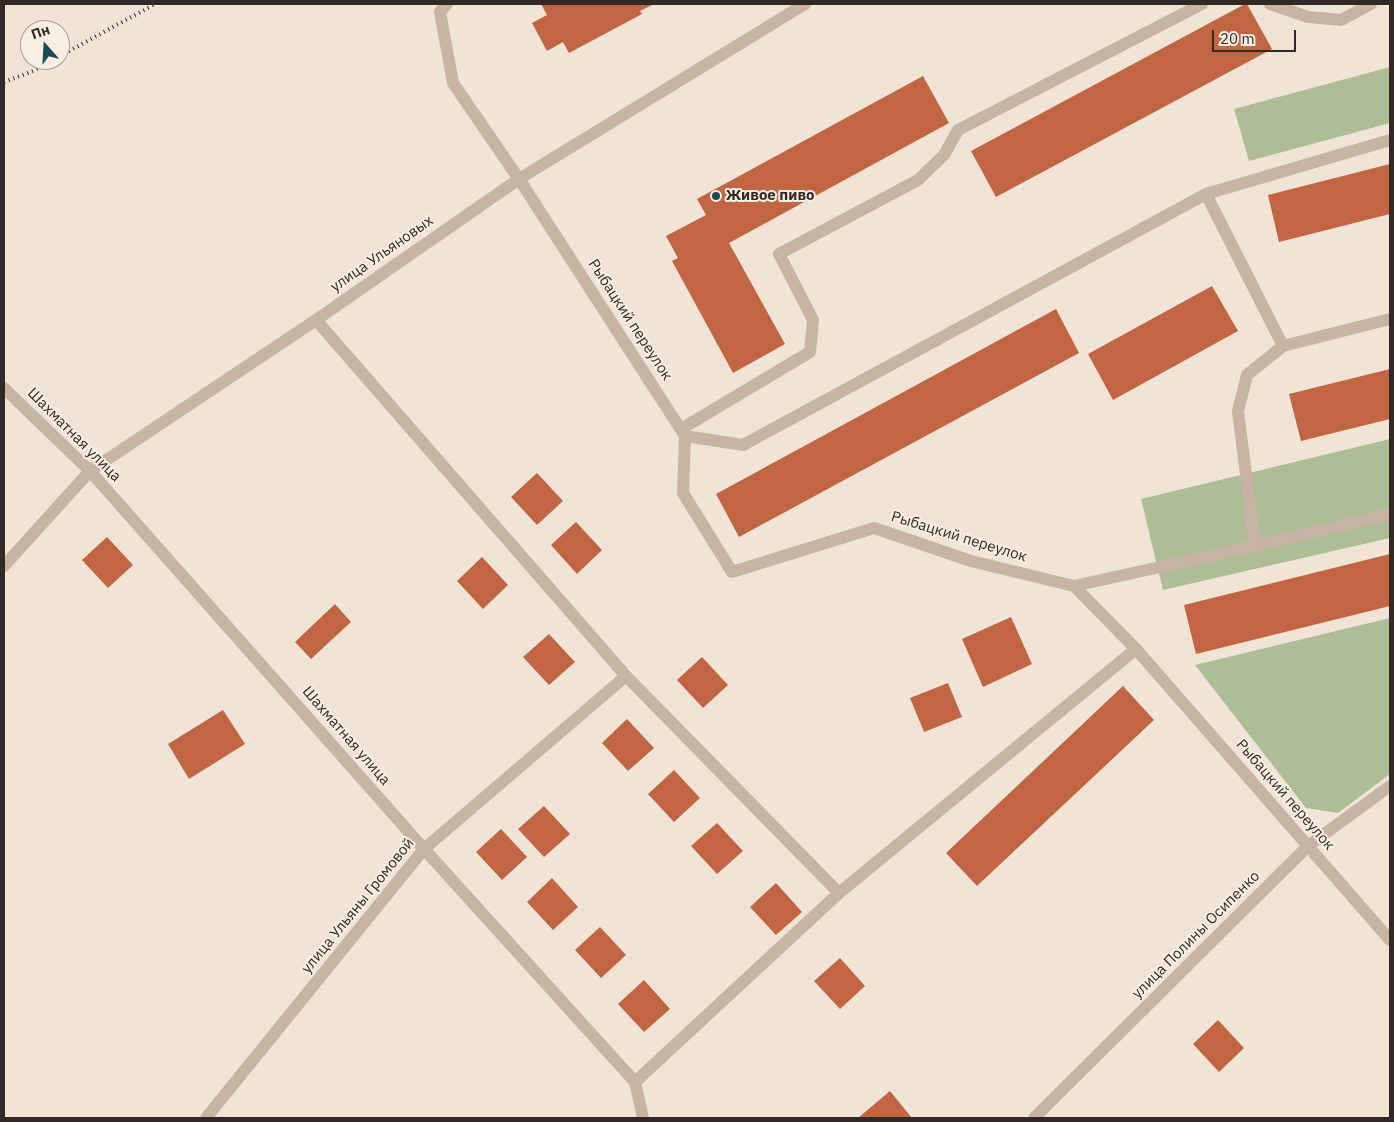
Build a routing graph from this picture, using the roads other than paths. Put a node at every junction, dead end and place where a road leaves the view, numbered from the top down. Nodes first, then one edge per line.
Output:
1 (447, 4) edge
2 (805, 4) edge
3 (1202, 4) edge
4 (1270, 4) edge
5 (1372, 4) edge
6 (1390, 140) edge
7 (519, 179) junction
8 (1206, 194) junction
9 (1390, 319) edge
10 (316, 320) junction
11 (1283, 346) junction
12 (4, 388) edge
13 (683, 432) junction
14 (90, 471) junction
15 (1390, 514) edge
16 (1256, 546) junction
17 (4, 566) edge
18 (1074, 586) junction
19 (1136, 649) junction
20 (626, 676) junction
21 (1390, 786) edge
22 (1308, 846) junction
23 (424, 849) junction
24 (839, 893) junction
25 (1390, 940) edge
26 (635, 1082) junction
27 (206, 1118) edge
28 (643, 1118) edge
29 (1034, 1118) edge

1 - 7 street, Рыбацкий переулок
2 - 7 street, улица Ульяновых
3 - 13 street
4 - 5 street
6 - 8 street
7 - 10 street, улица Ульяновых
7 - 13 street, Рыбацкий переулок
8 - 11 street
8 - 13 street
9 - 11 street
10 - 14 street, улица Ульяновых
10 - 20 street
11 - 16 street
12 - 14 street, Шахматная улица
13 - 18 street, Рыбацкий переулок
14 - 17 street, улица Ульяновых
14 - 23 street, Шахматная улица
15 - 16 street
16 - 18 street
18 - 19 street, Рыбацкий переулок
19 - 22 street, Рыбацкий переулок
19 - 24 street
20 - 23 street, улица Ульяны Громовой
20 - 24 street
21 - 22 street, улица Полины Осипенко
22 - 25 street, Рыбацкий переулок
22 - 29 street, улица Полины Осипенко
23 - 26 street, Шахматная улица
23 - 27 street, улица Ульяны Громовой
24 - 26 street
26 - 28 street, Шахматная улица

